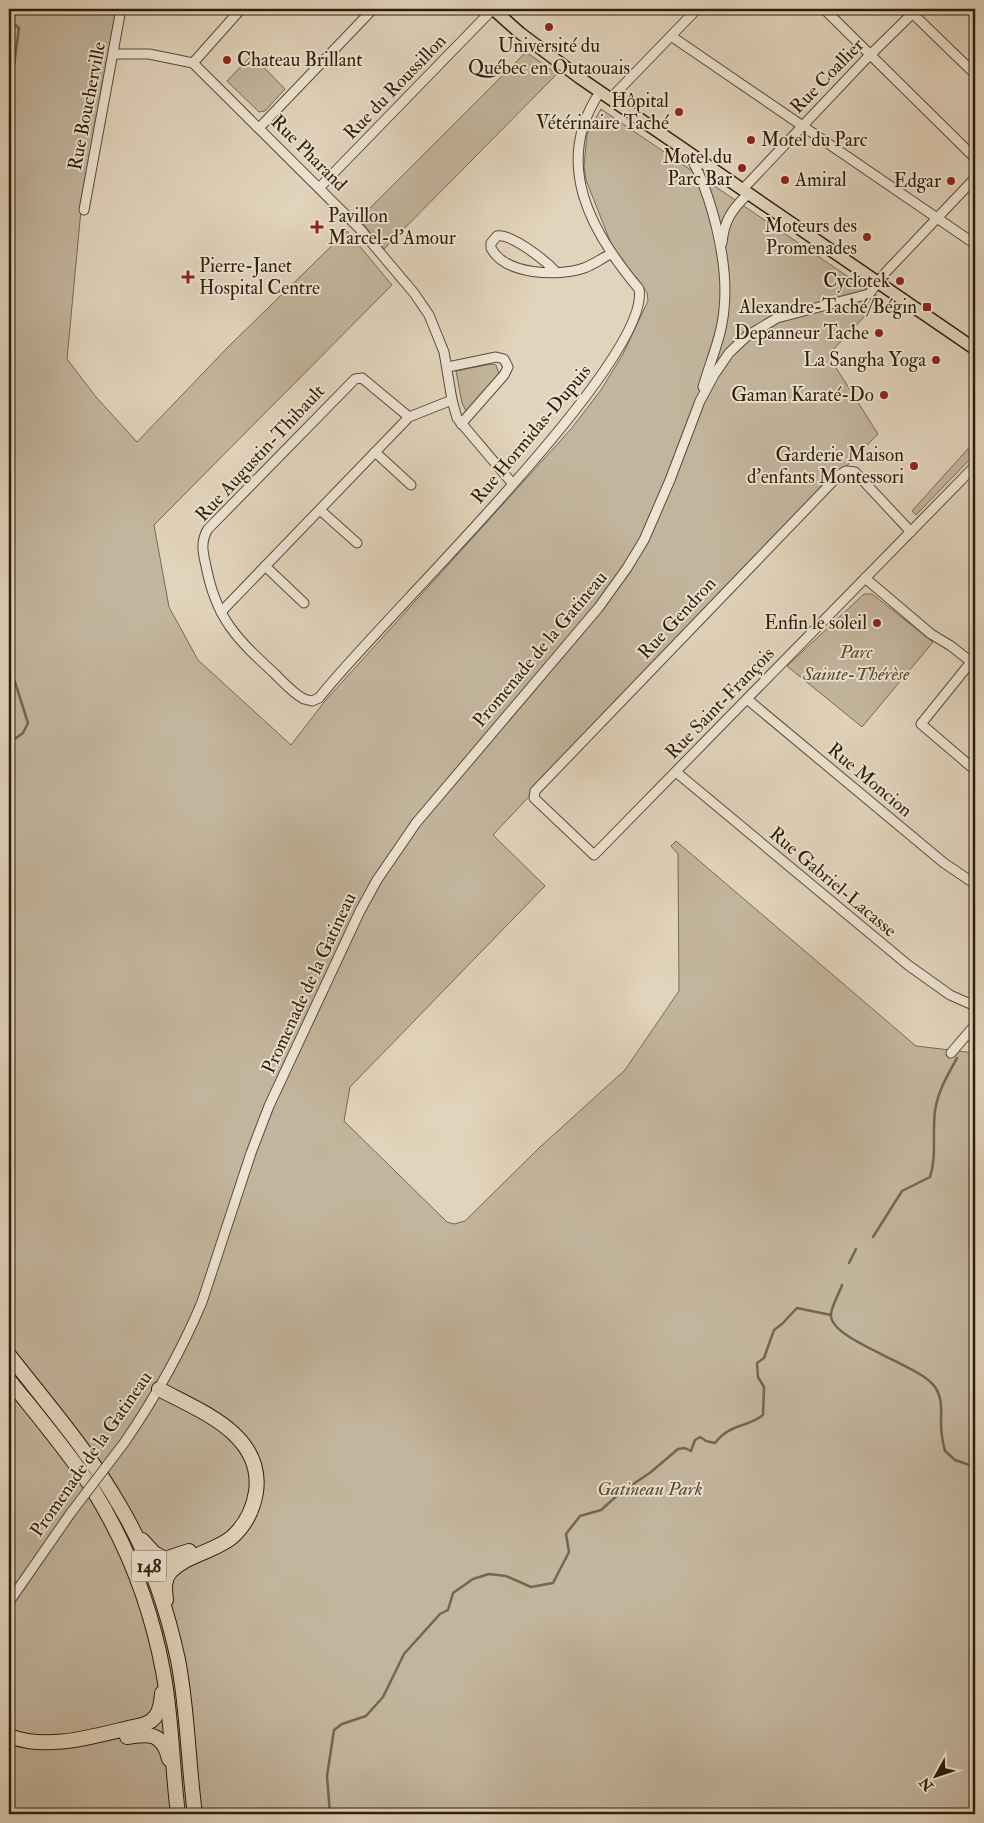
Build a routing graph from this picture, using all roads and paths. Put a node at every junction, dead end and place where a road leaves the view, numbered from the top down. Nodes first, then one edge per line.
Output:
1 (122, 9) edge
2 (241, 9) edge
3 (372, 9) edge
4 (493, 9) edge
5 (697, 9) edge
6 (824, 9) edge
7 (912, 10) edge
8 (670, 36) junction
9 (114, 54) junction
10 (870, 55) junction
11 (193, 64) junction
12 (975, 74) edge
13 (600, 92) junction
14 (610, 99) junction
15 (802, 126) junction
16 (260, 127) junction
17 (689, 154) junction
18 (975, 158) edge
19 (975, 178) edge
20 (320, 187) junction
21 (745, 192) junction
22 (84, 210) dead end
23 (937, 218) junction
24 (975, 244) edge
25 (612, 254) junction
26 (720, 254) junction
27 (556, 272) junction
28 (878, 284) junction
29 (975, 349) edge
30 (448, 367) junction
31 (452, 400) junction
32 (695, 411) junction
33 (409, 417) junction
34 (462, 424) junction
35 (375, 452) junction
36 (975, 466) edge
37 (512, 483) junction
38 (412, 485) dead end
39 (320, 510) junction
40 (911, 532) junction
41 (357, 543) dead end
42 (265, 566) junction
43 (865, 578) junction
44 (304, 603) dead end
45 (220, 612) junction
46 (973, 664) edge
47 (747, 699) junction
48 (312, 701) joint
49 (975, 770) edge
50 (676, 772) junction
51 (594, 855) joint
52 (975, 884) edge
53 (975, 1006) edge
54 (975, 1025) edge
55 (951, 1053) dead end
56 (9, 1355) edge
57 (9, 1380) edge
58 (157, 1392) junction
59 (129, 1522) junction
60 (9, 1602) edge
61 (168, 1621) junction
62 (163, 1672) junction
63 (9, 1736) edge
64 (9, 1745) edge
65 (173, 1775) junction
66 (178, 1814) edge
67 (195, 1814) edge

1 - 9 street, Rue Boucherville
2 - 11 street
3 - 16 street
4 - 13 main road
4 - 20 street, Rue du Roussillon
5 - 8 street
6 - 10 street
7 - 10 street, Rue Coallier
7 - 12 street
8 - 14 street
8 - 15 street
9 - 11 street
9 - 22 street, Rue Boucherville
10 - 15 street, Rue Coallier
10 - 18 street
11 - 16 street, Rue Pharand
13 - 14 main road
13 - 25 street, Rue Hormidas-Dupuis
14 - 17 main road
15 - 21 street, Rue Coallier
15 - 23 street
16 - 20 street, Rue Pharand
17 - 21 main road
17 - 26 street
19 - 23 street
20 - 30 street, Rue Pharand
21 - 26 street
21 - 28 main road
23 - 24 street
23 - 28 street
25 - 27 street
25 - 37 street, Rue Hormidas-Dupuis
26 - 32 street
27 - 27 street
28 - 29 main road
28 - 32 street
30 - 31 street, Rue Pharand
30 - 34 street
31 - 33 street
31 - 34 street, Rue Pharand
32 - 58 street, Promenade de la Gatineau
33 - 35 street
33 - 45 street, Rue Augustin-Thibault
34 - 37 street, Rue Pharand
35 - 38 street
35 - 39 street
36 - 40 street, Rue Saint-François
37 - 48 street, Rue Hormidas-Dupuis
39 - 41 street
39 - 42 street
40 - 43 street, Rue Saint-François
40 - 51 street, Rue Gendron
42 - 44 street
42 - 45 street
43 - 46 street
43 - 47 street, Rue Saint-François
45 - 48 street, Rue Augustin-Thibault
46 - 49 street
47 - 50 street, Rue Saint-François
47 - 52 street, Rue Moncion
50 - 51 street, Rue Saint-François
50 - 53 street, Rue Gabriel-Lacasse
54 - 55 street
56 - 59 highway, 148
57 - 62 highway, 148
58 - 59 highway
58 - 60 street, Promenade de la Gatineau, bridge
58 - 61 highway
59 - 61 highway, 148
61 - 67 highway, 148
62 - 63 highway
62 - 65 highway, 148
64 - 65 highway
65 - 66 highway, 148

